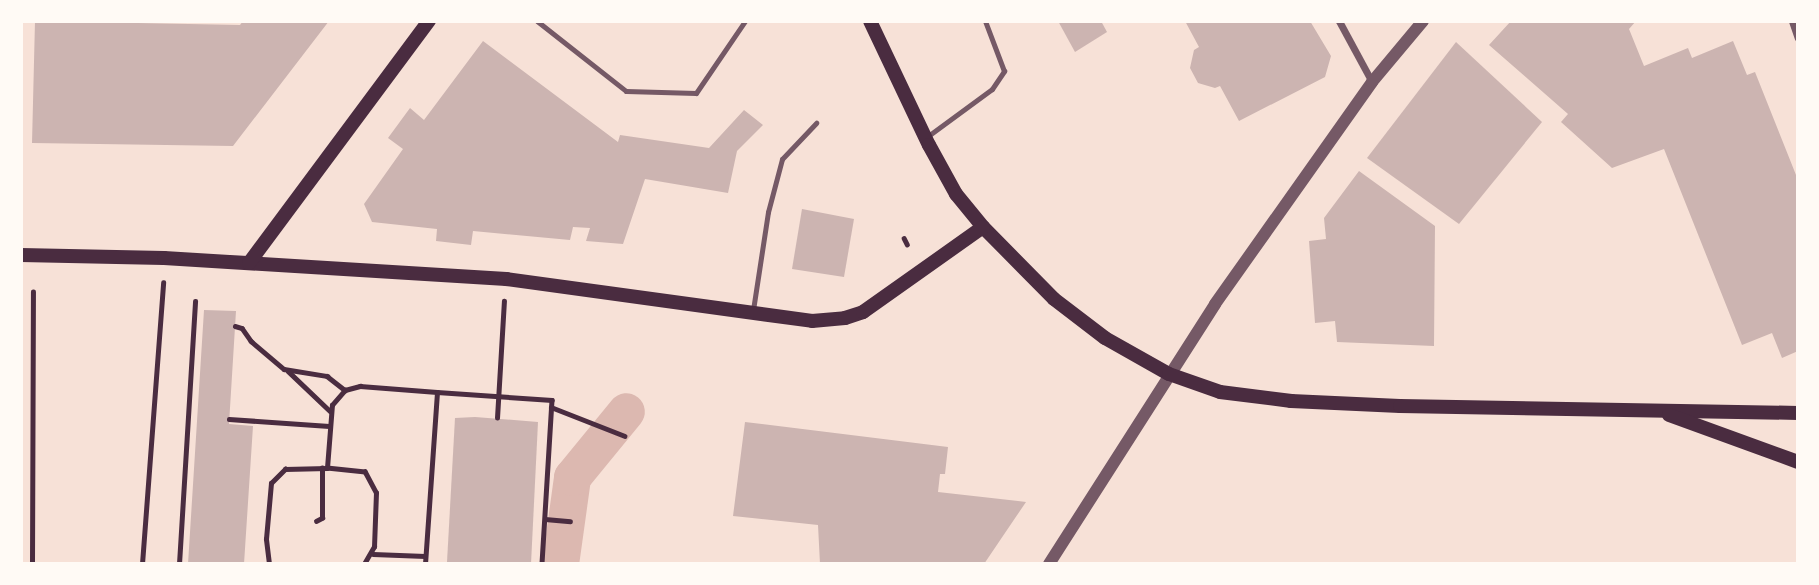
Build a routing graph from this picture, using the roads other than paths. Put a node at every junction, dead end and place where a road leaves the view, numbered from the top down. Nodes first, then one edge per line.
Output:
1 (429, 21) edge
2 (537, 21) edge
3 (746, 21) edge
4 (870, 21) edge
5 (985, 21) edge
6 (1339, 21) edge
7 (1423, 21) edge
8 (1792, 21) edge
9 (1798, 38) edge
10 (1372, 82) junction
11 (816, 123) dead end
12 (926, 138) junction
13 (983, 227) junction
14 (21, 255) edge
15 (249, 263) junction
16 (752, 313) junction
17 (1169, 374) junction
18 (1654, 410) junction
19 (1798, 412) edge
20 (1798, 462) edge
21 (1049, 564) edge

1 - 15 main road
2 - 3 lane
4 - 12 main road
5 - 12 lane
6 - 10 street
7 - 10 street
8 - 9 street
10 - 17 street
11 - 16 lane
12 - 13 main road
13 - 16 main road
13 - 17 main road
14 - 15 main road
15 - 16 main road
17 - 18 main road
17 - 21 street
18 - 19 main road
18 - 20 main road

